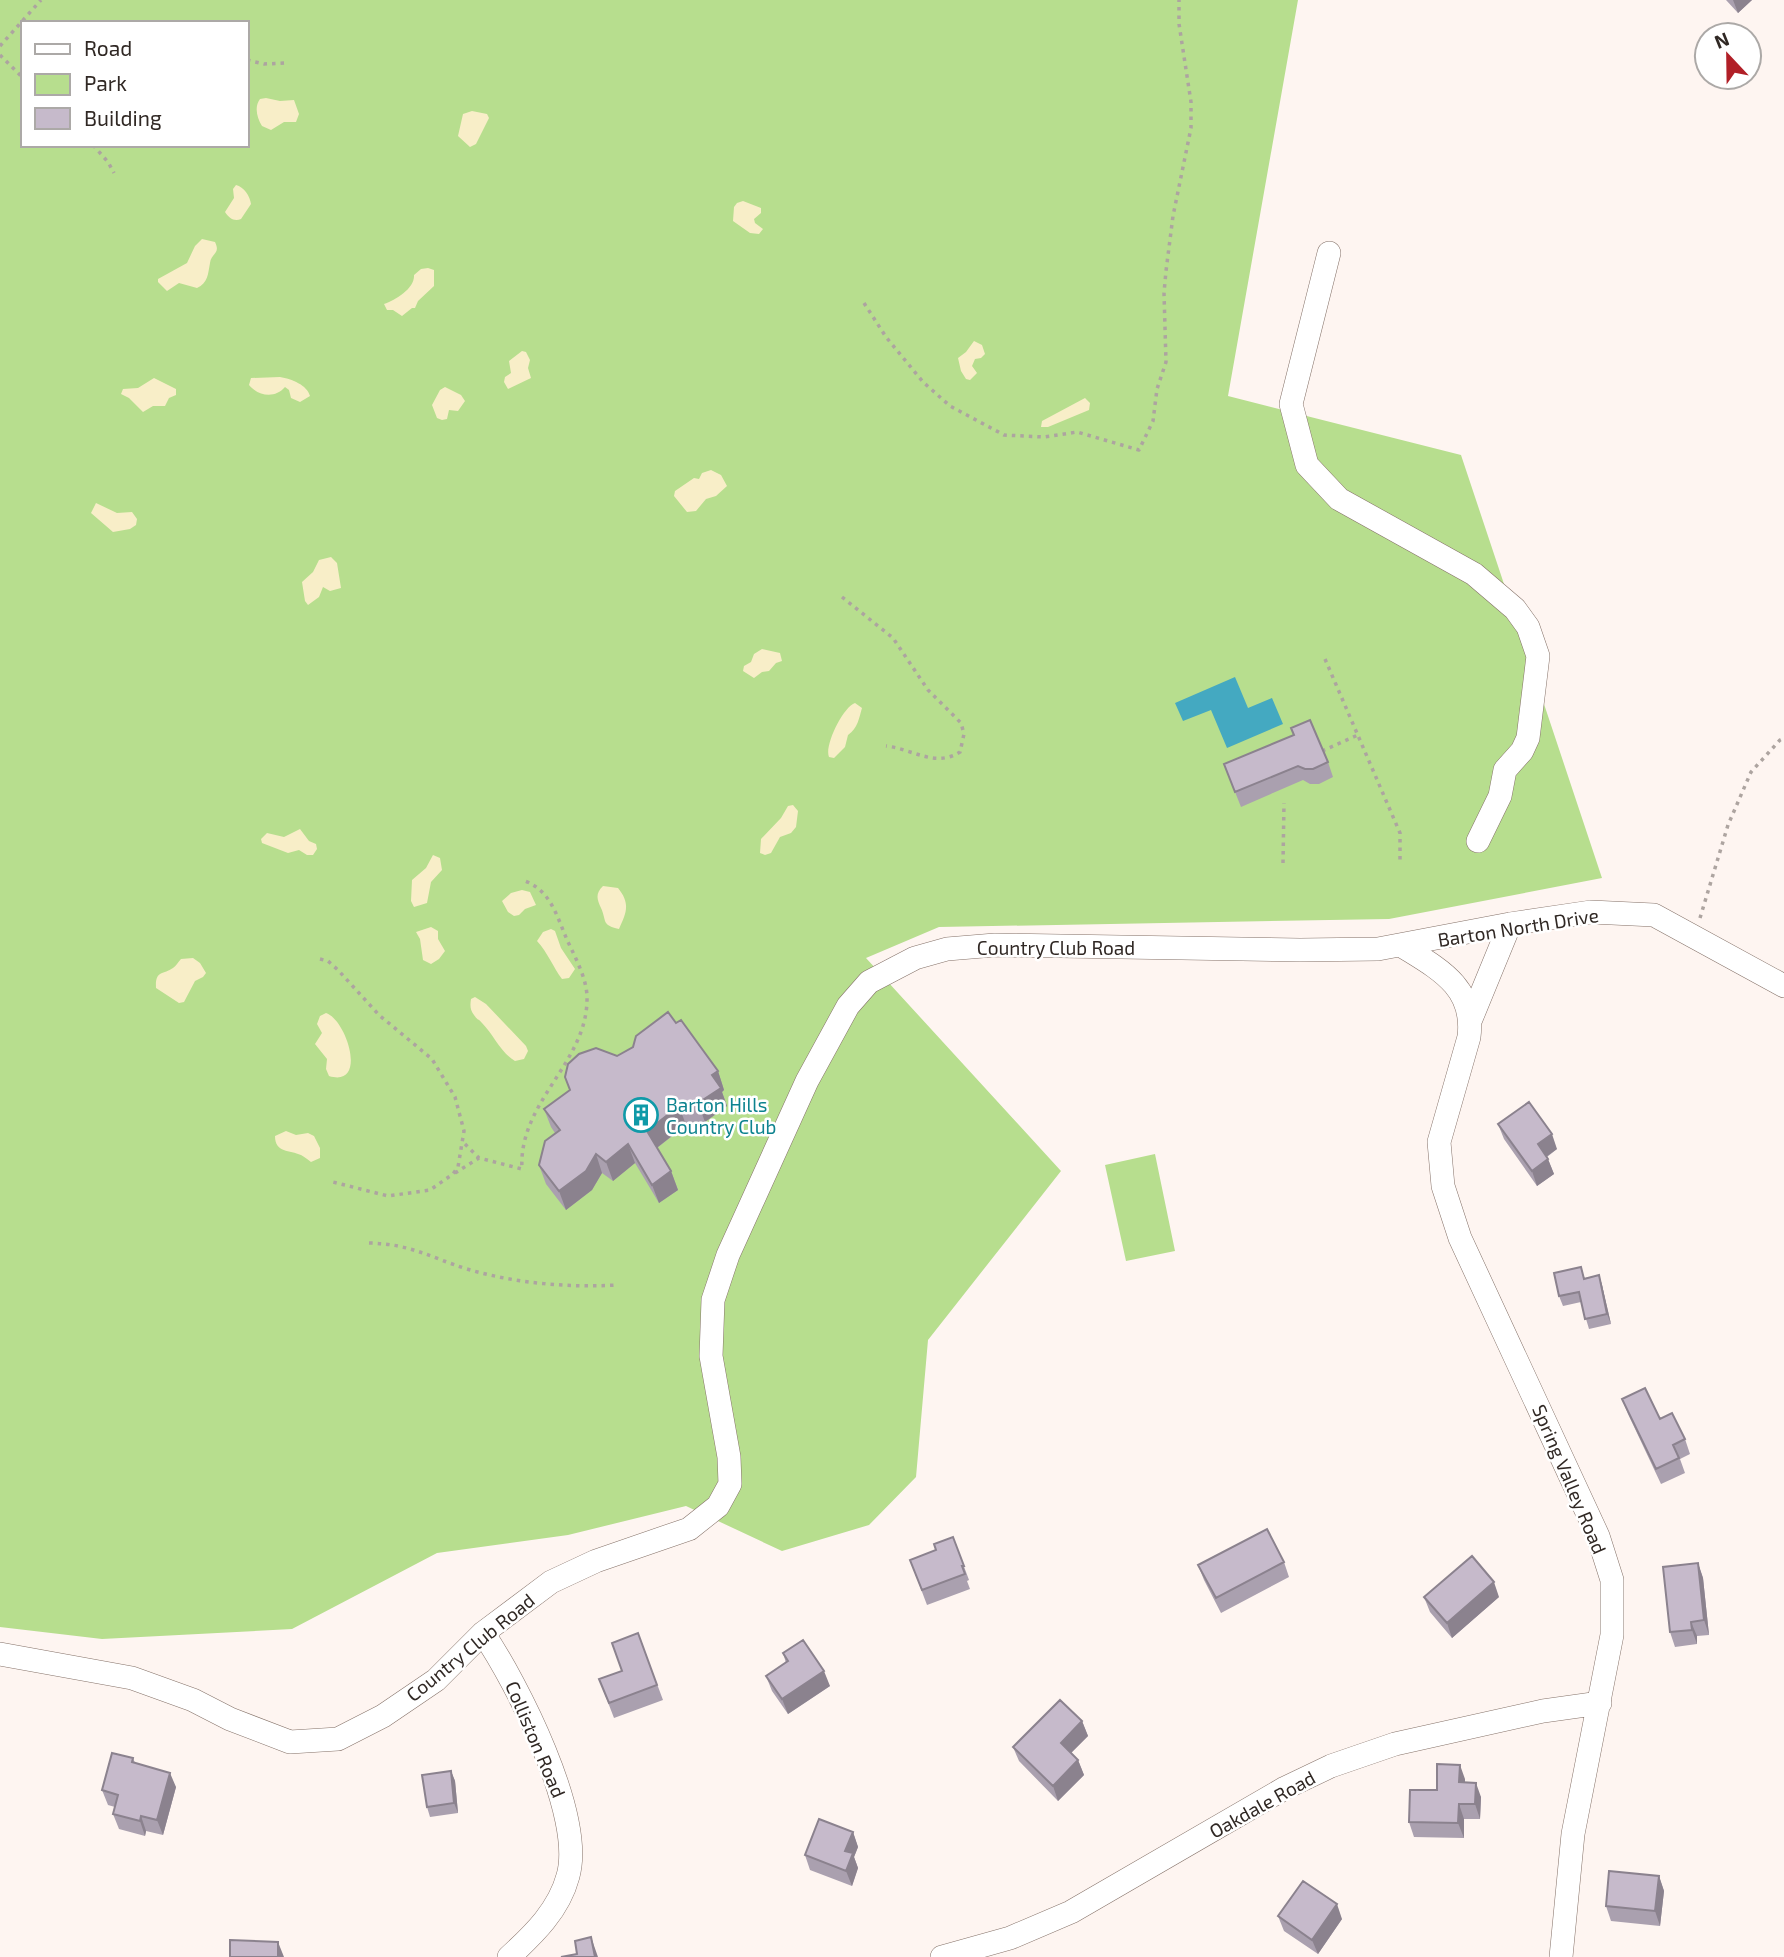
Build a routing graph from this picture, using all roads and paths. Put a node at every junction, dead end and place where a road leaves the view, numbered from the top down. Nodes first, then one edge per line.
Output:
1 (41, 0) edge
2 (1179, 0) edge
3 (22, 21) edge
4 (21, 22) edge
5 (0, 46) edge
6 (0, 55) edge
7 (248, 60) edge
8 (286, 63) dead end
9 (21, 76) edge
10 (95, 147) edge
11 (114, 173) dead end
12 (1329, 253) dead end
13 (864, 303) dead end
14 (842, 597) dead end
15 (1325, 659) dead end
16 (1358, 735) junction
17 (1784, 738) edge
18 (886, 746) dead end
19 (1322, 751) edge
20 (1284, 803) dead end
21 (1478, 841) dead end
22 (1400, 861) dead end
23 (1283, 863) dead end
24 (525, 881) dead end
25 (1510, 924) junction
26 (1694, 937) junction
27 (1402, 946) junction
28 (320, 959) dead end
29 (1784, 986) edge
30 (1471, 1019) junction
31 (464, 1143) junction
32 (480, 1158) junction
33 (453, 1174) junction
34 (333, 1182) dead end
35 (369, 1243) dead end
36 (617, 1285) dead end
37 (483, 1633) junction
38 (0, 1654) edge
39 (1600, 1703) junction
40 (954, 1955) edge
41 (509, 1957) edge
42 (1561, 1957) edge

1 - 3 path
2 - 13 path
4 - 5 path
6 - 9 path
7 - 8 path
10 - 11 path
12 - 21 street
14 - 18 path
15 - 16 path
16 - 19 path
16 - 22 path
17 - 26 path
20 - 23 path
24 - 32 path
25 - 26 street, Barton North Drive
25 - 27 street, Barton North Drive
25 - 30 street, Spring Valley Road
26 - 29 street, Barton North Drive
27 - 30 street
27 - 37 street, Country Club Road
28 - 31 path
30 - 39 street, Spring Valley Road
31 - 32 path
31 - 33 path
32 - 33 path
33 - 34 path
35 - 36 path
37 - 38 street, Country Club Road
37 - 41 street, Colliston Road
39 - 40 street, Oakdale Road
39 - 42 street, Spring Valley Road

